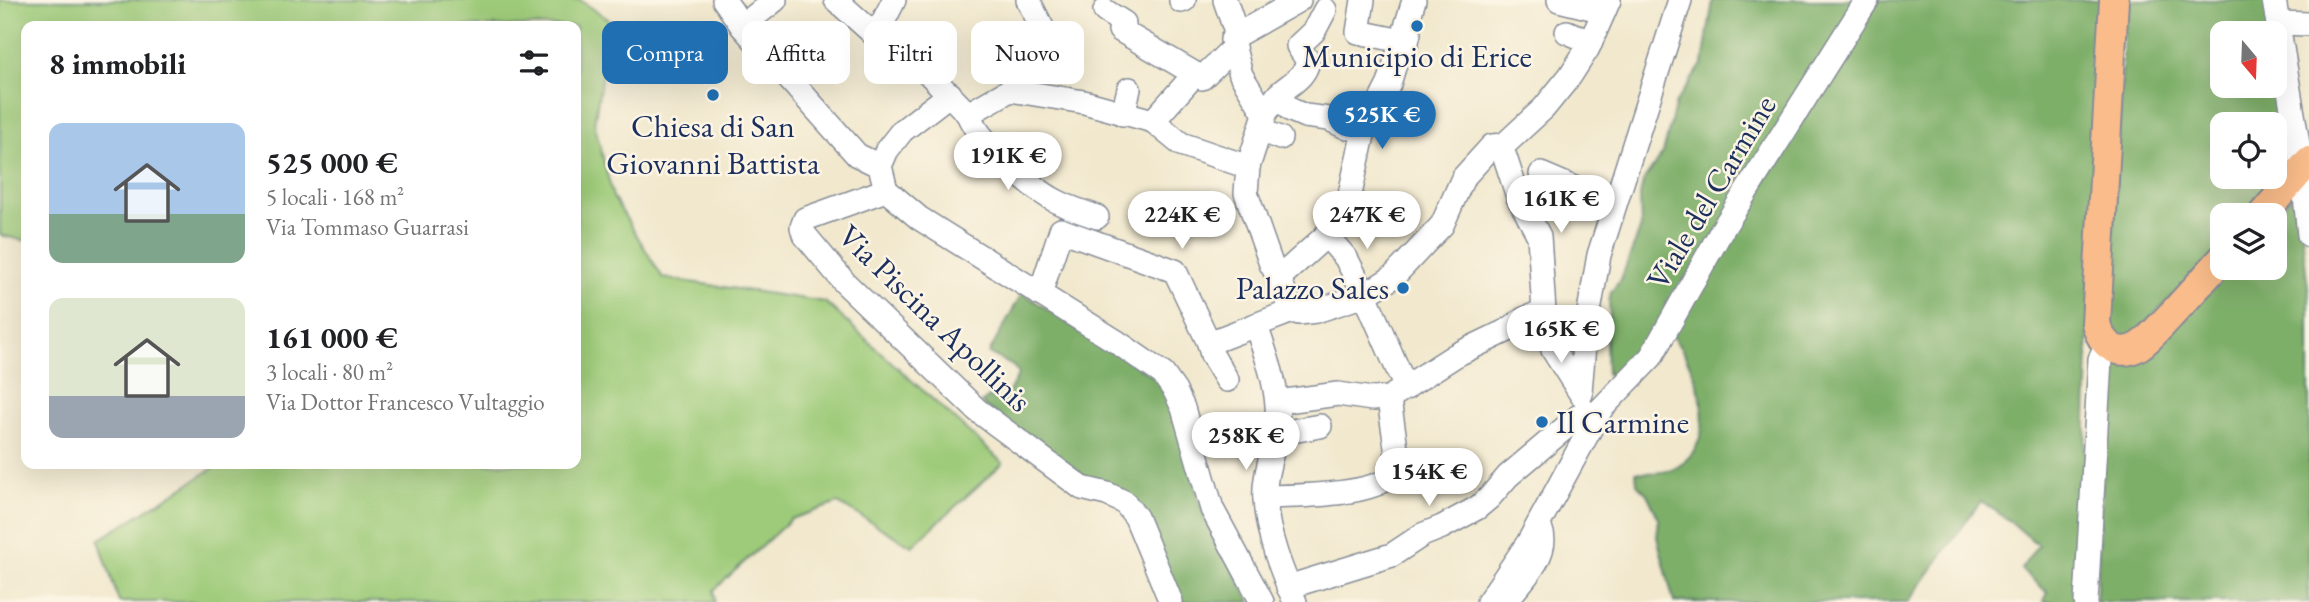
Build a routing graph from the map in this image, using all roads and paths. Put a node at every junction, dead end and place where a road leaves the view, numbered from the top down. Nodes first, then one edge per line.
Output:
1 (724, 0) edge
2 (775, 0) edge
3 (836, 0) edge
4 (894, 0) edge
5 (1028, 0) edge
6 (1225, 0) edge
7 (1299, 0) edge
8 (1363, 0) edge
9 (1416, 0) edge
10 (1559, 0) edge
11 (1680, 0) edge
12 (1867, 0) edge
13 (2114, 0) edge
14 (2274, 0) edge
15 (1607, 6) edge
16 (1325, 10) dead end
17 (1105, 11) dead end
18 (755, 21) edge
19 (884, 21) edge
20 (1039, 21) edge
21 (2278, 21) edge
22 (2287, 23) edge
23 (2309, 24) edge
24 (742, 25) edge
25 (864, 25) edge
26 (1567, 32) dead end
27 (1236, 39) junction
28 (1401, 41) junction
29 (1591, 42) junction
30 (2287, 70) edge
31 (1196, 75) junction
32 (793, 84) edge
33 (940, 84) edge
34 (1129, 89) dead end
35 (950, 94) junction
36 (968, 114) junction
37 (1123, 114) junction
38 (1271, 119) junction
39 (1153, 121) junction
40 (1356, 132) junction
41 (1499, 146) junction
42 (2305, 165) edge
43 (880, 166) junction
44 (1248, 167) junction
45 (886, 190) junction
46 (1518, 197) junction
47 (2272, 203) edge
48 (1614, 205) junction
49 (1097, 217) dead end
50 (1326, 234) junction
51 (2309, 235) edge
52 (2210, 272) edge
53 (1279, 278) junction
54 (1040, 294) junction
55 (1365, 295) junction
56 (1292, 311) junction
57 (1544, 311) junction
58 (1255, 326) junction
59 (1209, 342) junction
60 (2106, 345) junction
61 (1227, 380) dead end
62 (1397, 393) junction
63 (1278, 402) junction
64 (1589, 409) junction
65 (1320, 426) dead end
66 (1275, 434) junction
67 (1265, 497) junction
68 (1538, 524) junction
69 (1292, 594) edge
70 (1171, 602) edge
71 (1262, 602) edge
72 (1488, 602) edge
73 (1505, 602) edge
74 (2086, 602) edge

1 - 24 street
2 - 18 street
3 - 25 street
4 - 19 street
5 - 20 street
6 - 27 street
7 - 27 street
8 - 28 street
9 - 28 street
10 - 15 street
11 - 48 street
12 - 64 street, Viale del Carmine
13 - 60 main road
14 - 21 street
15 - 29 street
16 - 38 street
17 - 31 street
22 - 23 street
26 - 29 street
27 - 31 street
27 - 38 street
28 - 40 street
29 - 41 street
30 - 42 street
31 - 39 street
32 - 43 street
33 - 35 street
34 - 37 street
35 - 36 street
35 - 43 street
36 - 37 street
36 - 49 street
37 - 39 street
38 - 40 street
38 - 44 street
39 - 44 street
40 - 50 street
41 - 46 street
41 - 55 street
42 - 47 main road
42 - 51 street
43 - 45 street
44 - 53 street
45 - 54 street
45 - 70 street, Via Piscina Apollinis
46 - 48 street
46 - 57 street
48 - 64 street
50 - 53 street
50 - 55 street
52 - 60 main road
53 - 56 street
54 - 59 street
54 - 71 street
55 - 56 street
55 - 62 street
56 - 58 street
57 - 62 street
57 - 64 street
58 - 59 street
58 - 63 street
59 - 61 street
60 - 74 street
62 - 63 street
62 - 67 street
63 - 66 street
64 - 68 street
64 - 69 street
65 - 66 street
66 - 67 street
67 - 69 street
68 - 72 street
68 - 73 street

